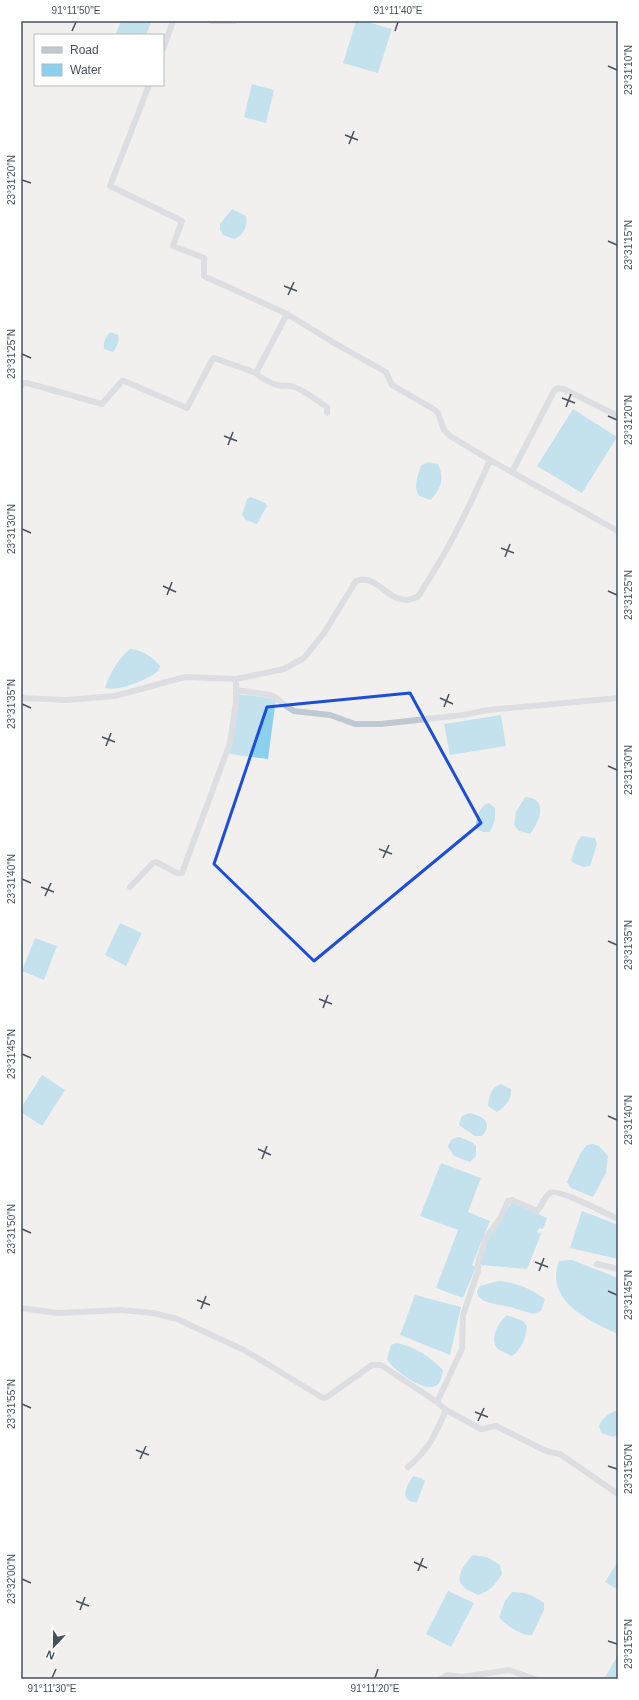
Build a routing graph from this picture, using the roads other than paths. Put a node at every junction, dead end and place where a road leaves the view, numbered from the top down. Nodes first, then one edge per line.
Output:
1 (173, 21) edge
2 (212, 21) edge
3 (234, 21) edge
4 (164, 46) edge
5 (149, 86) edge
6 (287, 314) junction
7 (256, 373) junction
8 (21, 386) edge
9 (327, 413) dead end
10 (618, 416) edge
11 (490, 460) junction
12 (512, 472) junction
13 (618, 531) edge
14 (236, 679) junction
15 (237, 690) junction
16 (21, 698) edge
17 (618, 698) edge
18 (130, 887) dead end
19 (618, 1220) edge
20 (597, 1264) dead end
21 (618, 1269) edge
22 (21, 1308) edge
23 (438, 1402) junction
24 (446, 1410) junction
25 (408, 1466) dead end
26 (618, 1494) edge
27 (441, 1679) edge
28 (534, 1679) edge

1 - 4 street
2 - 3 street
5 - 6 street
6 - 7 street
6 - 11 street
7 - 8 street
7 - 9 street
10 - 12 street
11 - 12 street
11 - 14 street
12 - 13 street
14 - 15 street
14 - 16 street
15 - 17 street
15 - 18 street
19 - 23 street
20 - 21 street
22 - 23 street
23 - 24 street
24 - 25 street
24 - 26 street
27 - 28 street

